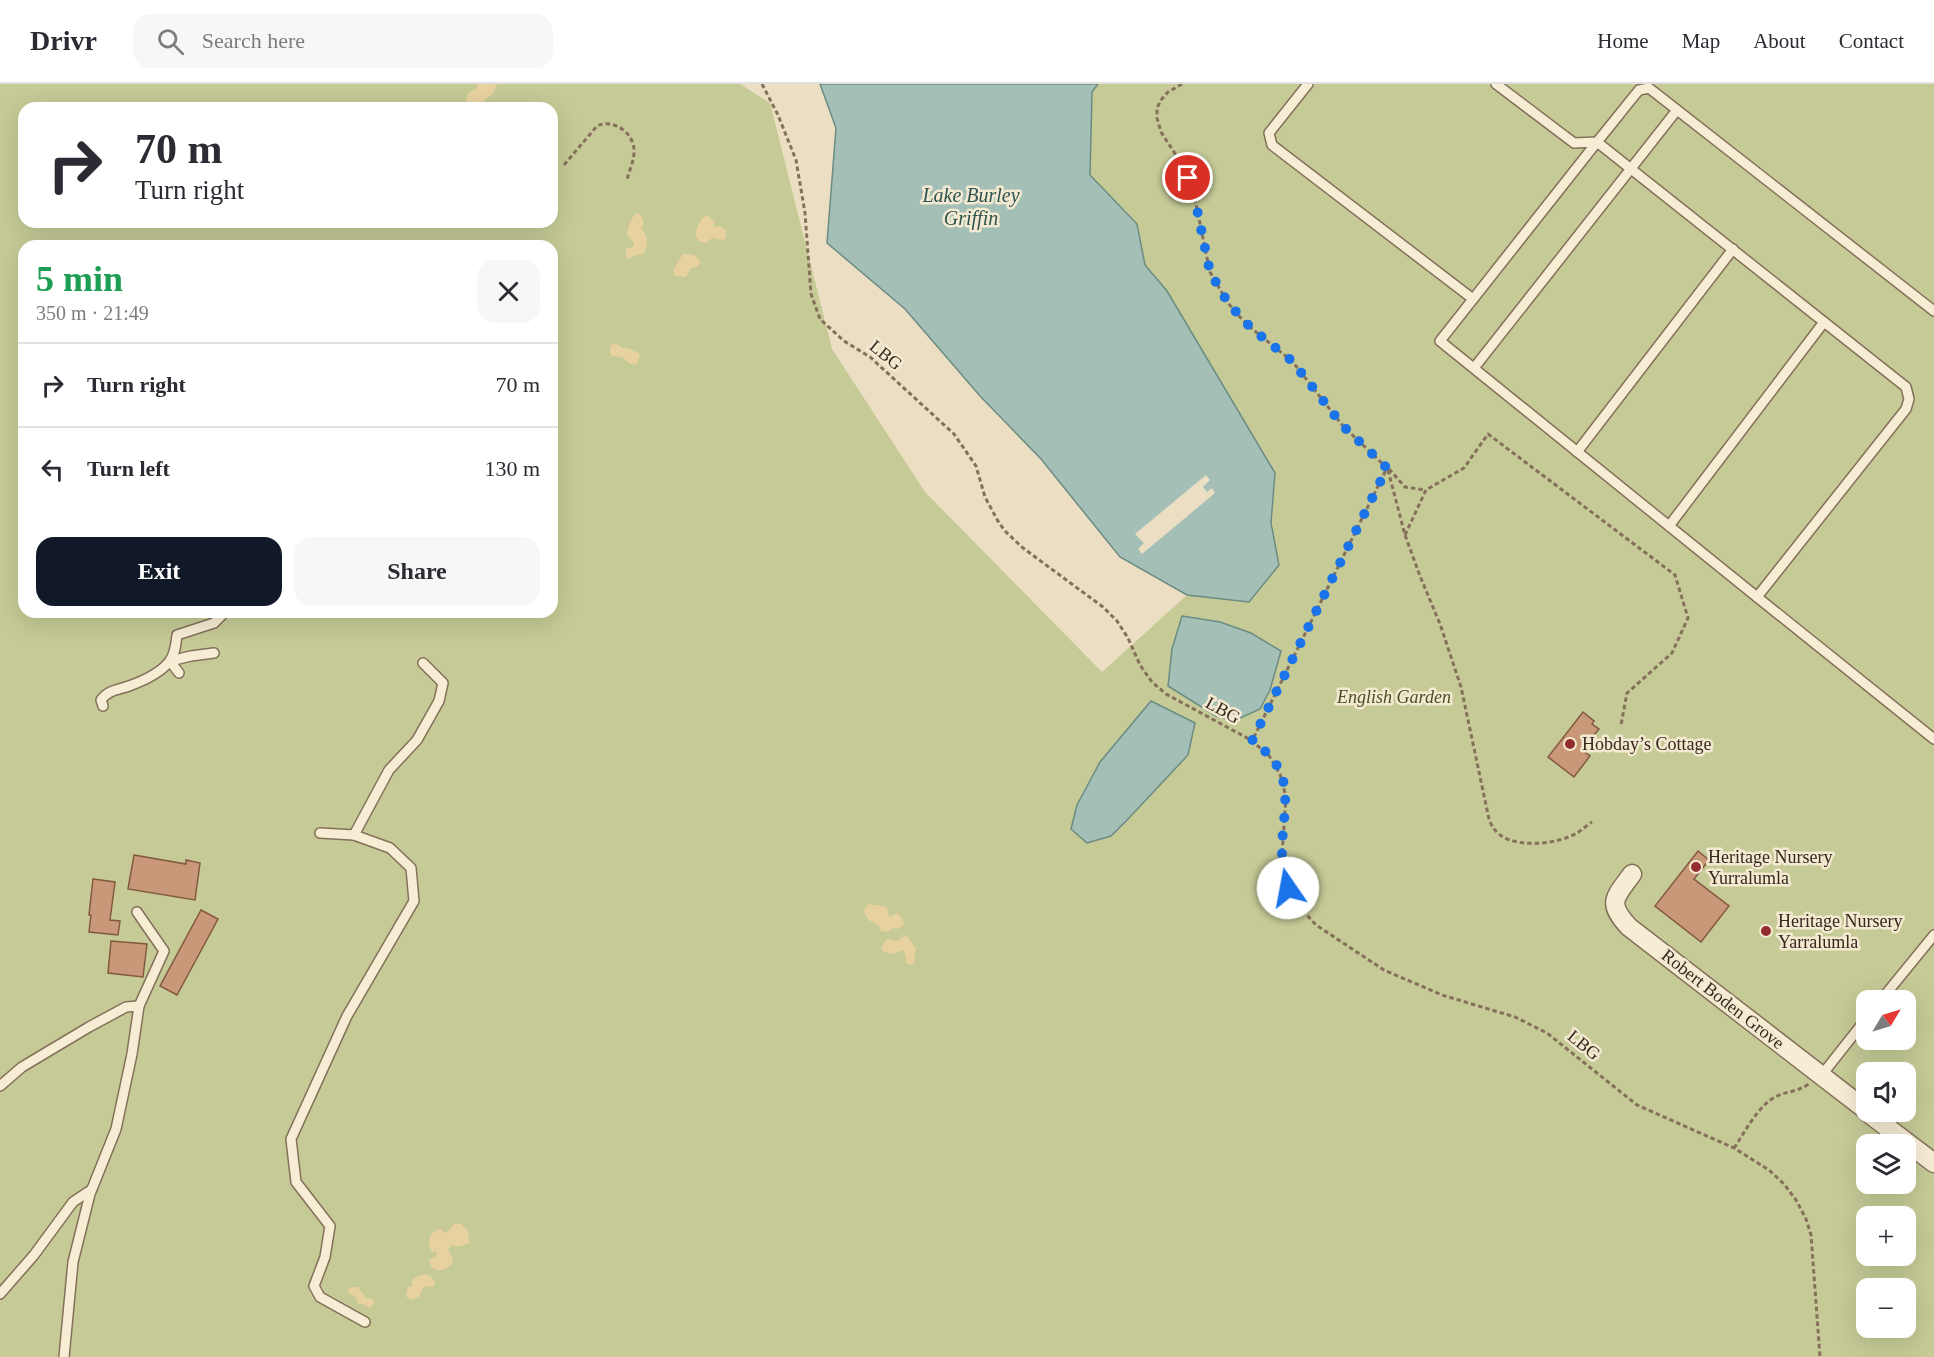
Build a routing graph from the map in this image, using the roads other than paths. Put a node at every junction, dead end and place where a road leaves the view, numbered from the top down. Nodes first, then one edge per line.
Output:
1 (1308, 84) edge
2 (1496, 84) edge
3 (1677, 110) junction
4 (1597, 142) junction
5 (1630, 169) junction
6 (1732, 249) junction
7 (1473, 299) junction
8 (1934, 311) edge
9 (1824, 322) junction
10 (1474, 368) junction
11 (1577, 452) junction
12 (1669, 526) junction
13 (1757, 597) junction
14 (219, 618) edge
15 (214, 653) dead end
16 (170, 662) junction
17 (423, 663) dead end
18 (179, 674) dead end
19 (103, 706) dead end
20 (1934, 739) edge
21 (320, 832) dead end
22 (354, 835) junction
23 (1632, 874) dead end
24 (137, 912) dead end
25 (1934, 934) edge
26 (1889, 990) edge
27 (139, 1006) junction
28 (1856, 1032) edge
29 (1821, 1076) junction
30 (0, 1086) edge
31 (1856, 1103) edge
32 (1881, 1122) edge
33 (1934, 1163) edge
34 (91, 1190) junction
35 (0, 1294) edge
36 (365, 1322) dead end
37 (64, 1357) edge

1 - 7 lane
2 - 4 lane
3 - 4 lane
3 - 5 lane
3 - 8 lane
4 - 5 lane
4 - 7 lane
5 - 6 lane
5 - 10 lane
6 - 9 lane
6 - 11 lane
7 - 10 lane
9 - 12 lane
9 - 13 lane
10 - 11 lane
11 - 12 lane
12 - 13 lane
13 - 20 lane
14 - 16 lane
15 - 16 lane
16 - 18 lane
16 - 19 lane
17 - 22 lane
21 - 22 lane
22 - 36 lane
23 - 29 street, Robert Boden Grove
24 - 27 lane
25 - 26 lane
27 - 30 lane
27 - 34 lane
28 - 29 lane
29 - 31 street, Robert Boden Grove
32 - 33 street, Robert Boden Grove
34 - 35 lane
34 - 37 lane

